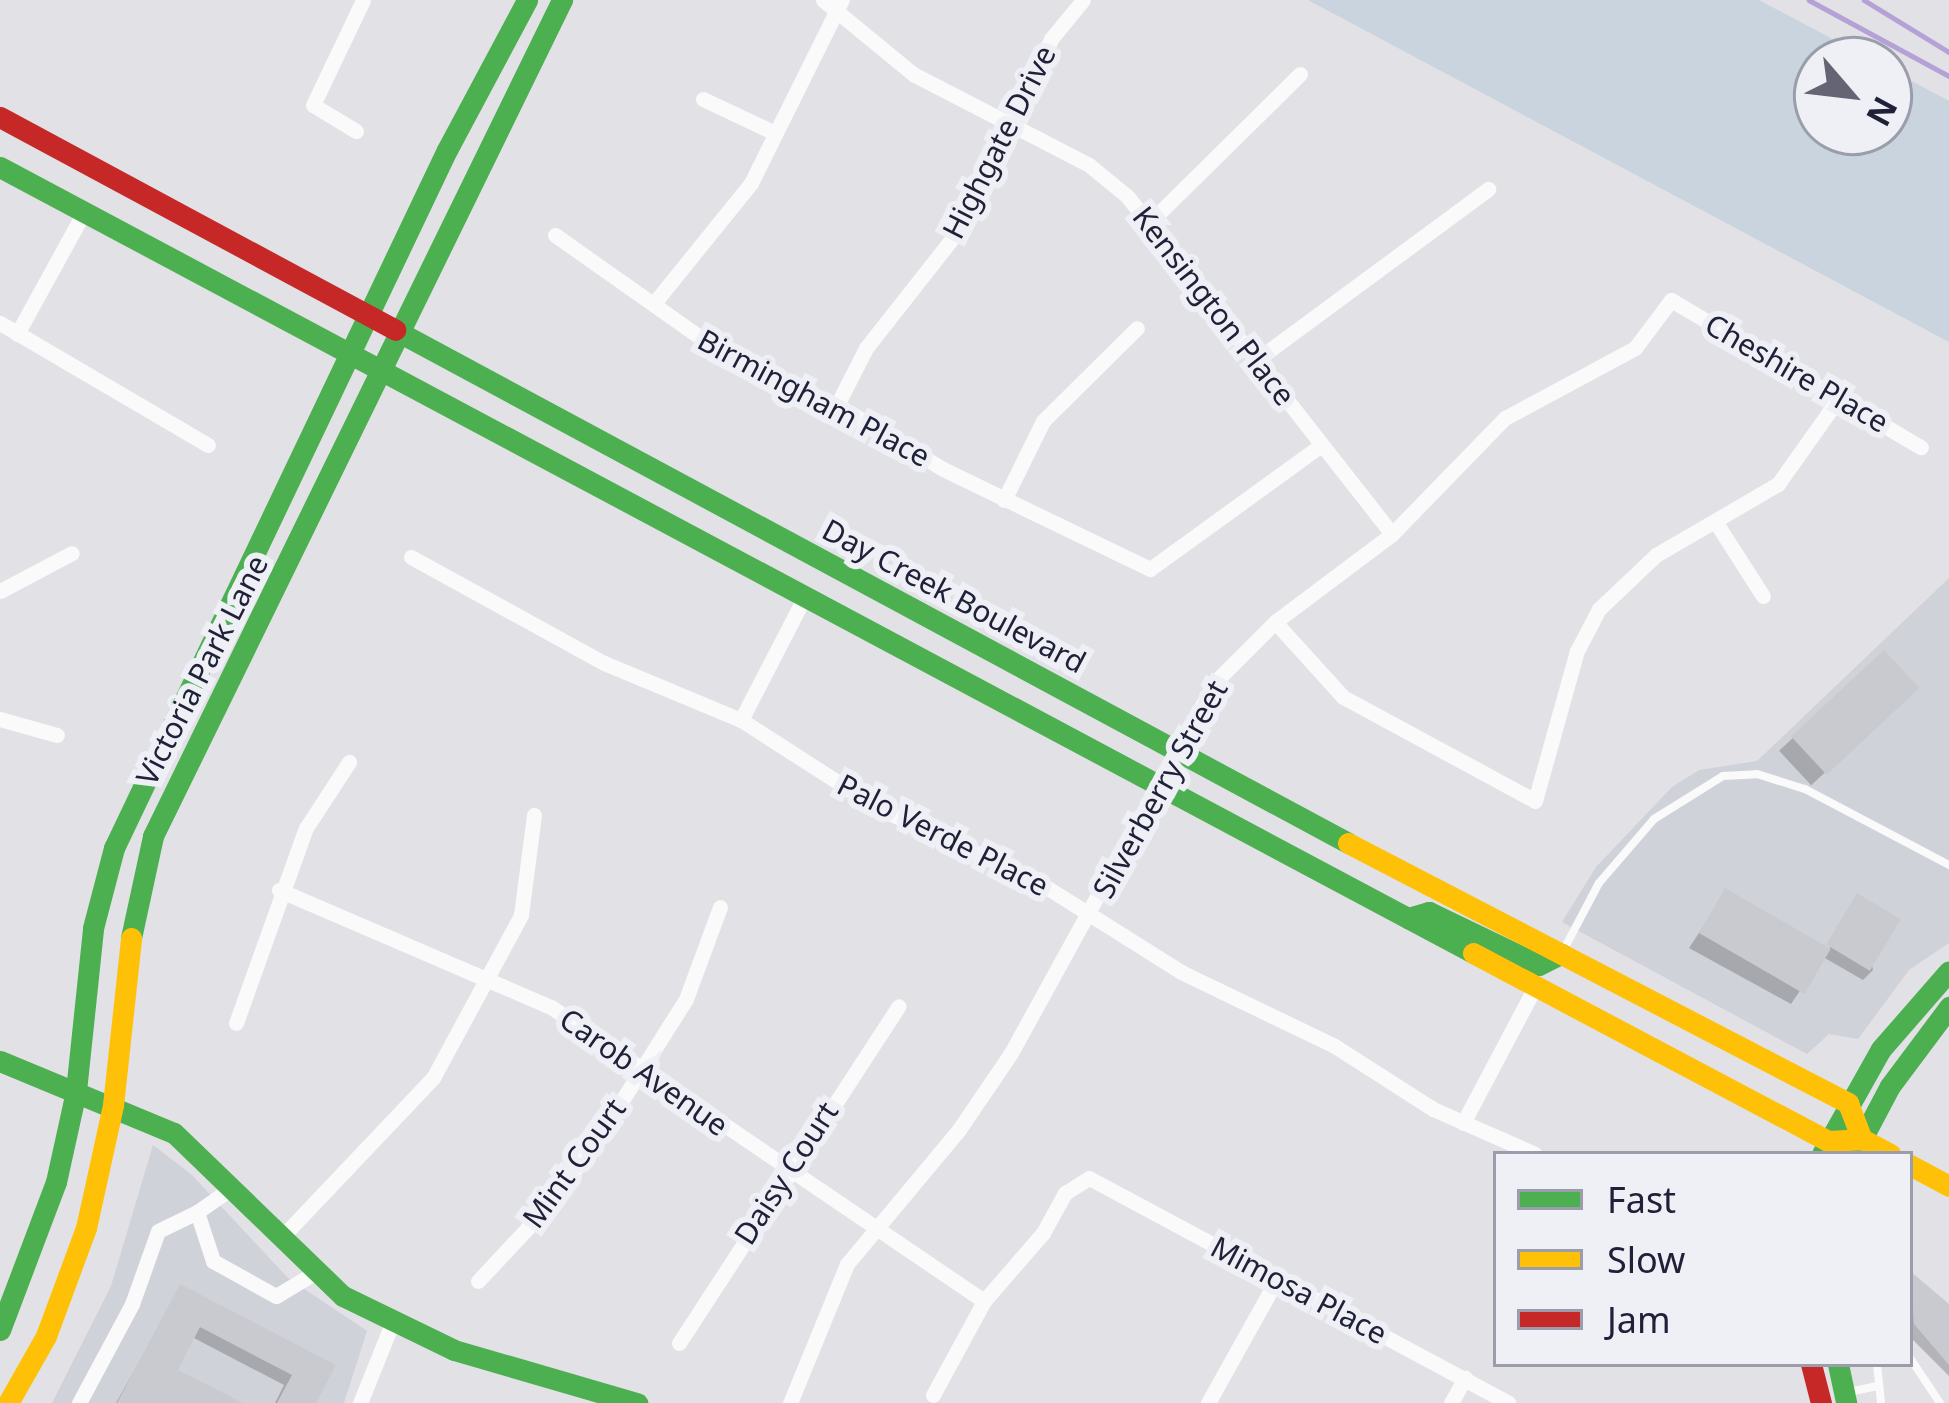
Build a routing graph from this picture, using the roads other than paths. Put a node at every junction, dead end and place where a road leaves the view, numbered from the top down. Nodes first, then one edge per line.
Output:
1 (363, 0) edge
2 (527, 0) edge
3 (562, 0) edge
4 (1083, 0) edge
5 (833, 3) edge
6 (1300, 74) dead end
7 (703, 99) dead end
8 (0, 117) edge
9 (1012, 122) junction
10 (356, 130) dead end
11 (775, 133) junction
12 (0, 167) edge
13 (1488, 189) dead end
14 (84, 212) junction
15 (1152, 220) junction
16 (555, 235) dead end
17 (1671, 300) joint
18 (655, 302) junction
19 (371, 315) junction
20 (0, 323) edge
21 (395, 328) junction
22 (1137, 328) dead end
23 (17, 334) junction
24 (354, 351) junction
25 (1259, 358) junction
26 (379, 365) junction
27 (1841, 395) junction
28 (837, 405) junction
29 (208, 445) dead end
30 (1321, 445) junction
31 (1921, 448) dead end
32 (1004, 500) junction
33 (1715, 521) junction
34 (1392, 533) junction
35 (72, 553) dead end
36 (411, 557) dead end
37 (0, 591) edge
38 (805, 596) junction
39 (1763, 596) dead end
40 (1275, 622) junction
41 (0, 718) edge
42 (741, 720) junction
43 (57, 735) dead end
44 (1178, 752) junction
45 (349, 762) dead end
46 (1159, 788) junction
47 (534, 815) dead end
48 (1949, 865) edge
49 (279, 890) junction
50 (720, 908) dead end
51 (1092, 913) junction
52 (1408, 918) junction
53 (1561, 954) junction
54 (1949, 971) edge
55 (490, 976) junction
56 (1536, 985) junction
57 (899, 1006) dead end
58 (1949, 1006) edge
59 (236, 1023) dead end
60 (0, 1061) edge
61 (640, 1069) junction
62 (76, 1091) junction
63 (1848, 1103) junction
64 (112, 1105) junction
65 (1463, 1123) junction
66 (1858, 1146) edge
67 (1825, 1147) edge
68 (1528, 1151) edge
69 (1913, 1167) edge
70 (785, 1169) junction
71 (1949, 1186) edge
72 (233, 1187) junction
73 (197, 1212) junction
74 (873, 1226) junction
75 (280, 1238) junction
76 (316, 1272) junction
77 (478, 1281) dead end
78 (1276, 1281) junction
79 (984, 1301) junction
80 (393, 1321) junction
81 (0, 1330) edge
82 (679, 1343) dead end
83 (1913, 1362) edge
84 (1812, 1367) edge
85 (1839, 1367) edge
86 (1877, 1367) edge
87 (1465, 1378) junction
88 (1877, 1387) junction
89 (933, 1395) dead end
90 (1845, 1398) edge
91 (8, 1403) edge
92 (80, 1403) edge
93 (360, 1403) edge
94 (637, 1403) edge
95 (790, 1403) edge
96 (1208, 1403) edge
97 (1451, 1403) edge
98 (1509, 1403) edge
99 (1821, 1403) edge
100 (1881, 1403) edge
101 (1940, 1403) edge

1 - 10 street
2 - 19 main road, Victoria Park Lane
3 - 21 main road, Victoria Park Lane
4 - 9 street, Highgate Drive
5 - 9 street, Kensington Place
5 - 11 street
6 - 15 street
7 - 11 street
8 - 19 main road, Day Creek Boulevard
9 - 15 street, Kensington Place
9 - 28 street, Highgate Drive
11 - 18 street
12 - 14 main road
13 - 25 street
14 - 23 street
14 - 24 main road
15 - 25 street, Kensington Place
16 - 18 street, Birmingham Place
17 - 27 street, Cheshire Place
17 - 34 street, Silverberry Street
18 - 28 street, Birmingham Place
19 - 21 main road, Day Creek Boulevard
19 - 24 main road, Victoria Park Lane
20 - 23 street
21 - 26 main road, Victoria Park Lane
21 - 44 main road, Day Creek Boulevard
22 - 32 street
23 - 29 street
24 - 26 main road
24 - 62 main road, Victoria Park Lane
25 - 30 street, Kensington Place
26 - 38 main road
26 - 64 main road, Victoria Park Lane
27 - 31 street, Cheshire Place
27 - 33 street
28 - 32 street, Birmingham Place
30 - 32 street, Birmingham Place
30 - 34 street, Kensington Place
33 - 39 street
33 - 40 street
34 - 40 street, Silverberry Street
35 - 37 street
36 - 42 street, Palo Verde Place
38 - 42 street
38 - 46 main road
40 - 44 street, Silverberry Street
41 - 43 street
42 - 51 street, Palo Verde Place
44 - 46 street, Silverberry Street
44 - 53 main road, Day Creek Boulevard
45 - 49 street
46 - 51 street, Silverberry Street
46 - 52 main road
47 - 55 street
48 - 53 lane
49 - 55 street, Carob Avenue
49 - 59 street
50 - 61 street, Mint Court
51 - 65 street, Palo Verde Place
51 - 74 street, Silverberry Street
52 - 53 main road
52 - 56 main road
53 - 63 main road, Day Creek Boulevard
54 - 63 main road
55 - 61 street, Carob Avenue
55 - 75 street
56 - 65 street
56 - 67 main road
57 - 70 street, Daisy Court
58 - 66 main road
60 - 62 main road
61 - 70 street, Carob Avenue
61 - 77 street, Mint Court
62 - 64 main road
62 - 81 main road, Victoria Park Lane
63 - 66 main road
63 - 67 main road
64 - 72 main road
64 - 91 main road, Victoria Park Lane
65 - 68 street, Palo Verde Place
66 - 67 main road
69 - 71 main road
70 - 74 street, Carob Avenue
70 - 82 street, Daisy Court
72 - 73 street
72 - 75 main road
73 - 76 street
73 - 92 street
74 - 79 street, Carob Avenue
74 - 95 street, Silverberry Street
75 - 76 main road
76 - 80 main road
78 - 79 street, Mimosa Place
78 - 87 street, Mimosa Place
78 - 96 street
79 - 89 street
80 - 93 street
80 - 94 main road
83 - 101 lane
84 - 99 main road
85 - 90 main road
86 - 88 lane
87 - 97 street
87 - 98 street, Mimosa Place
88 - 90 lane
88 - 100 lane

